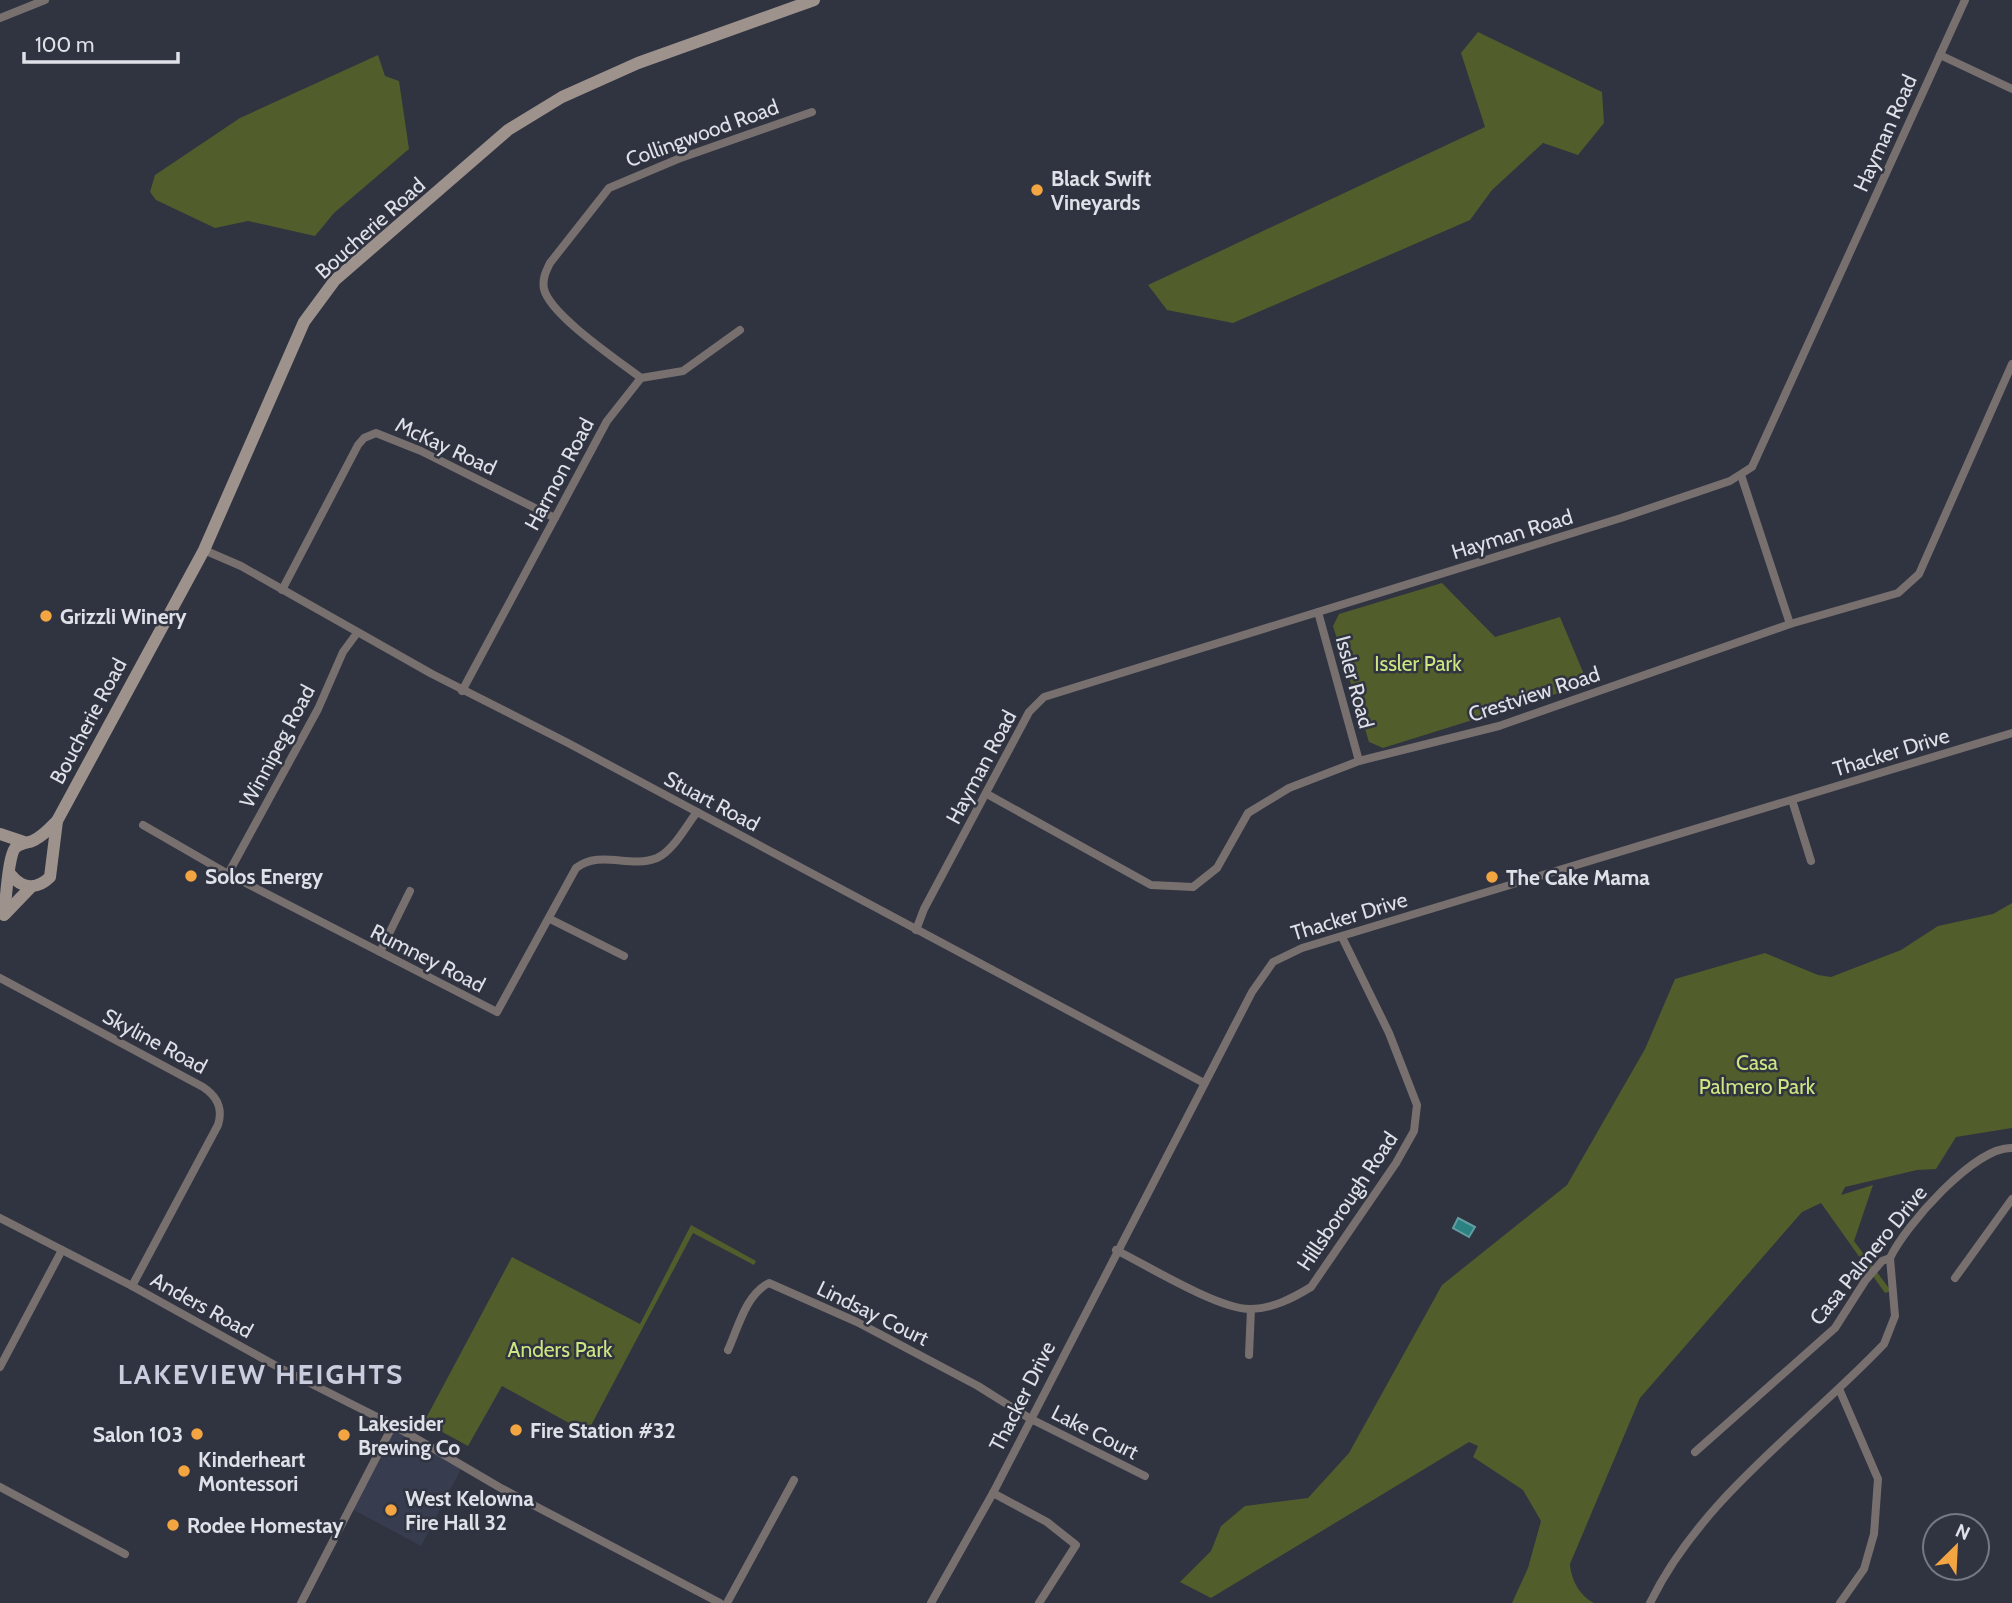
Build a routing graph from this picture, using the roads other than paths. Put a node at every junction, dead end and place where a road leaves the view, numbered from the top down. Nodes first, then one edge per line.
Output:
1 (45, 0) edge
2 (814, 0) edge
3 (1965, 0) edge
4 (0, 18) edge
5 (1940, 55) junction
6 (2012, 89) edge
7 (812, 112) dead end
8 (740, 330) dead end
9 (2012, 364) edge
10 (641, 378) junction
11 (1741, 475) junction
12 (555, 518) junction
13 (204, 550) junction
14 (282, 590) junction
15 (1318, 612) junction
16 (1790, 624) junction
17 (357, 634) junction
18 (462, 691) junction
19 (2012, 733) edge
20 (1359, 761) junction
21 (987, 794) junction
22 (1792, 800) junction
23 (697, 812) junction
24 (57, 821) junction
25 (143, 825) dead end
26 (0, 834) edge
27 (29, 842) junction
28 (5, 853) edge
29 (52, 855) junction
30 (1811, 861) dead end
31 (228, 874) junction
32 (11, 875) junction
33 (31, 887) junction
34 (410, 891) dead end
35 (2, 919) edge
36 (550, 919) junction
37 (916, 930) junction
38 (1342, 937) junction
39 (380, 953) junction
40 (625, 956) dead end
41 (0, 978) edge
42 (1204, 1083) junction
43 (2012, 1148) edge
44 (2012, 1199) edge
45 (0, 1218) edge
46 (62, 1250) junction
47 (1116, 1250) junction
48 (1890, 1258) junction
49 (1955, 1278) dead end
50 (132, 1286) junction
51 (1251, 1309) junction
52 (728, 1350) dead end
53 (1249, 1355) dead end
54 (0, 1367) edge
55 (1840, 1391) junction
56 (1029, 1418) junction
57 (393, 1425) junction
58 (1695, 1452) dead end
59 (1146, 1476) dead end
60 (794, 1480) dead end
61 (0, 1487) edge
62 (993, 1493) junction
63 (125, 1554) dead end
64 (302, 1603) edge
65 (720, 1603) edge
66 (727, 1603) edge
67 (931, 1603) edge
68 (1039, 1603) edge
69 (1650, 1603) edge
70 (1840, 1603) edge

1 - 4 street
2 - 13 main road, Boucherie Road
3 - 5 street, Hayman Road
5 - 6 street
5 - 11 street, Hayman Road
7 - 10 street, Collingwood Road
8 - 10 street
9 - 16 street, Crestview Road
10 - 12 street, Harmon Road
11 - 15 street, Hayman Road
11 - 16 street
12 - 14 street, McKay Road
12 - 18 street, Harmon Road
13 - 14 street, Stuart Road
13 - 24 main road, Boucherie Road
14 - 17 street, Stuart Road
15 - 20 street, Issler Road
15 - 21 street, Hayman Road
16 - 20 street, Crestview Road
17 - 18 street, Stuart Road
17 - 31 street, Winnipeg Road
18 - 23 street, Stuart Road
19 - 22 street, Thacker Drive
20 - 21 street, Crestview Road
21 - 37 street, Hayman Road
22 - 30 street
22 - 38 street, Thacker Drive
23 - 36 street, Rumney Road
23 - 37 street, Stuart Road
24 - 27 main road, Boucherie Road
24 - 29 main road, Boucherie Road
25 - 31 street, Rumney Road
26 - 27 main road
27 - 28 main road, Boucherie Road
27 - 29 main road
28 - 32 main road, Boucherie Road
29 - 33 main road, Boucherie Road
31 - 39 street, Rumney Road
32 - 33 main road
32 - 35 main road, Boucherie Road
33 - 35 main road, Boucherie Road
34 - 39 street
36 - 39 street, Rumney Road
36 - 40 street
37 - 42 street, Stuart Road
38 - 42 street, Thacker Drive
38 - 51 street, Hillsborough Road
41 - 50 street, Skyline Road
42 - 47 street, Thacker Drive
43 - 48 street, Casa Palmero Drive
44 - 49 street
45 - 46 street, Anders Road
46 - 50 street, Anders Road
46 - 54 street
47 - 51 street, Hillsborough Road
47 - 56 street, Thacker Drive
48 - 55 street
48 - 58 street, Casa Palmero Drive
50 - 57 street, Anders Road
51 - 53 street
52 - 56 street, Lindsay Court
55 - 69 street
55 - 70 street
56 - 59 street, Lake Court
56 - 62 street, Thacker Drive
57 - 64 street
57 - 65 street, Anders Road
60 - 66 street
61 - 63 street
62 - 67 street, Thacker Drive
62 - 68 street

